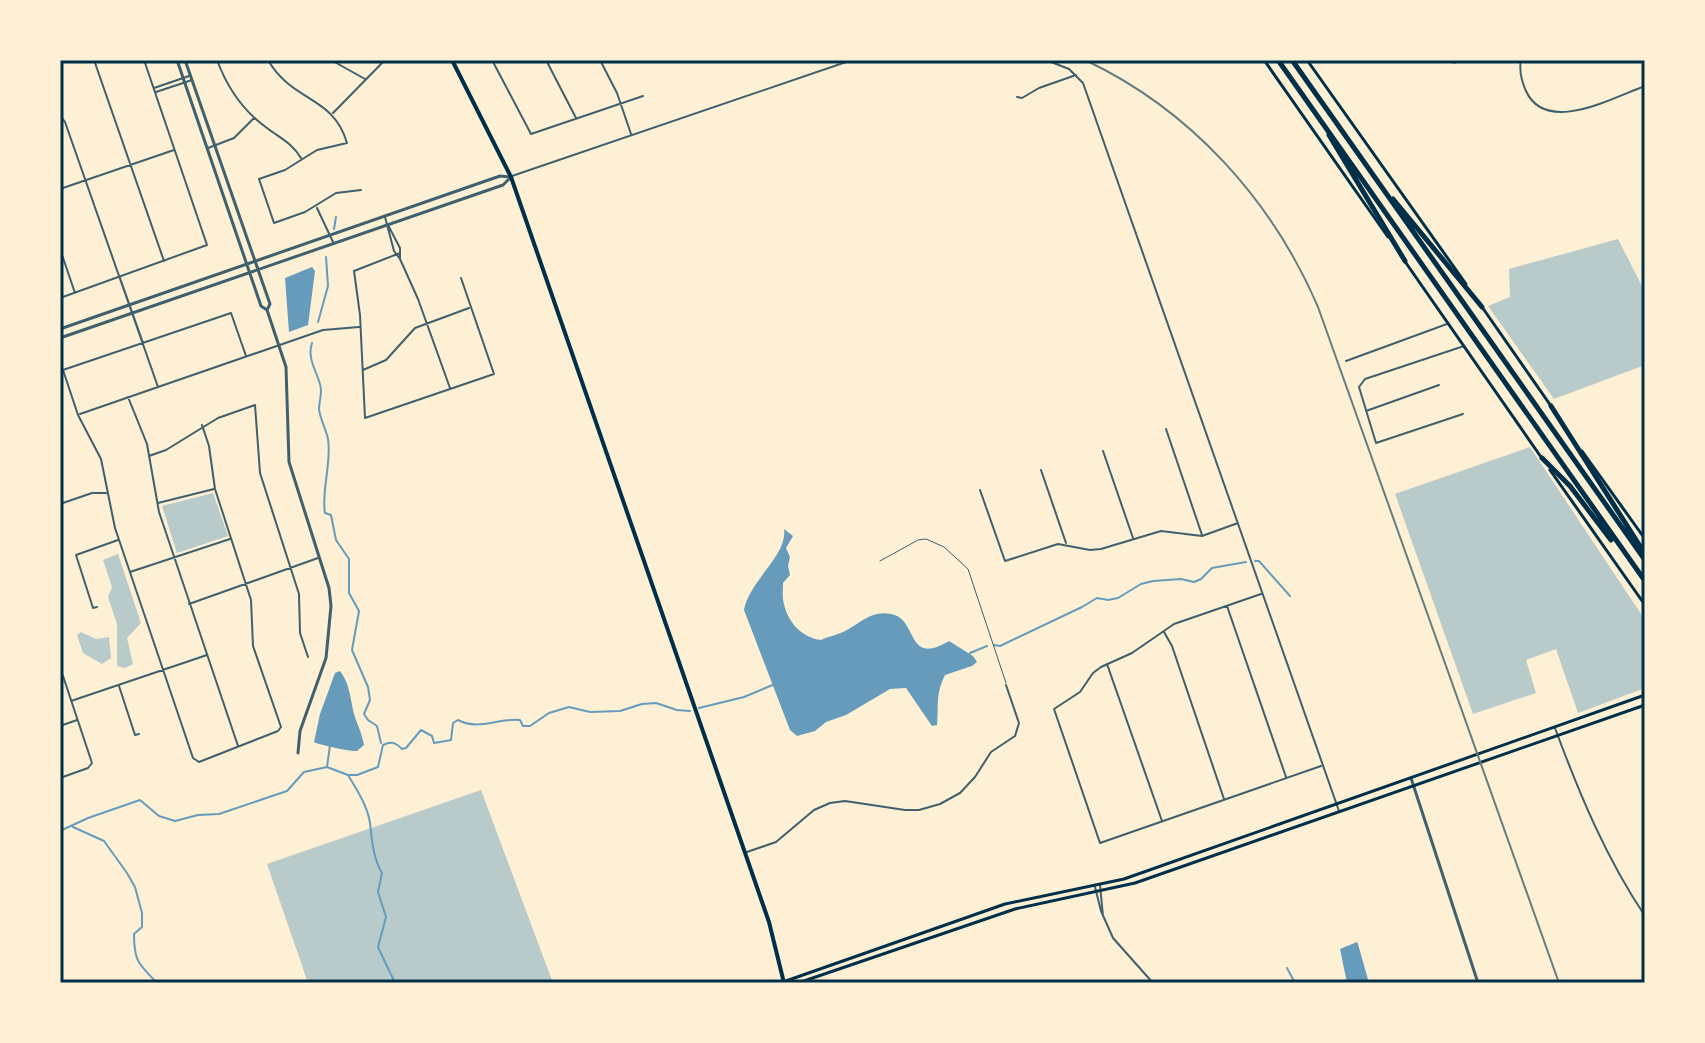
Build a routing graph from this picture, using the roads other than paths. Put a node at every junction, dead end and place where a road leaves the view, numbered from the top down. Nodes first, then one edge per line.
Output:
1 (94, 60) edge
2 (144, 60) edge
3 (177, 60) edge
4 (185, 60) edge
5 (217, 60) edge
6 (268, 60) edge
7 (331, 60) edge
8 (385, 60) edge
9 (452, 60) edge
10 (492, 60) edge
11 (546, 60) edge
12 (600, 60) edge
13 (852, 60) edge
14 (1046, 60) edge
15 (1264, 60) edge
16 (1278, 60) edge
17 (1292, 60) edge
18 (1307, 60) edge
19 (1521, 60) edge
20 (1077, 75) junction
21 (191, 78) junction
22 (366, 79) junction
23 (184, 80) junction
24 (1645, 86) edge
25 (155, 90) junction
26 (643, 96) dead end
27 (1017, 97) dead end
28 (621, 103) junction
29 (332, 114) junction
30 (60, 115) edge
31 (254, 118) junction
32 (576, 118) junction
33 (1326, 126) junction
34 (632, 135) junction
35 (215, 146) junction
36 (207, 149) junction
37 (175, 150) junction
38 (302, 159) junction
39 (1362, 161) junction
40 (131, 165) junction
41 (511, 177) junction
42 (86, 180) junction
43 (60, 189) edge
44 (463, 189) junction
45 (361, 190) dead end
46 (466, 198) junction
47 (316, 206) junction
48 (385, 217) junction
49 (388, 224) junction
50 (331, 236) junction
51 (333, 243) junction
52 (60, 249) edge
53 (398, 254) junction
54 (255, 261) junction
55 (1405, 261) junction
56 (164, 262) junction
57 (246, 265) junction
58 (258, 269) junction
59 (249, 272) junction
60 (119, 277) junction
61 (461, 278) dead end
62 (75, 293) junction
63 (60, 298) edge
64 (130, 305) junction
65 (471, 307) junction
66 (1482, 307) junction
67 (267, 310) junction
68 (132, 313) junction
69 (427, 323) junction
70 (1448, 323) junction
71 (361, 327) junction
72 (60, 329) edge
73 (60, 338) edge
74 (143, 344) junction
75 (280, 344) junction
76 (1464, 346) junction
77 (246, 356) junction
78 (1346, 361) dead end
79 (62, 370) edge
80 (362, 370) junction
81 (1439, 385) dead end
82 (158, 387) junction
83 (451, 389) junction
84 (128, 397) junction
85 (1551, 406) junction
86 (1365, 411) junction
87 (1463, 414) dead end
88 (78, 415) junction
89 (202, 425) junction
90 (1166, 429) dead end
91 (1103, 451) dead end
92 (149, 456) junction
93 (1542, 458) junction
94 (1041, 470) dead end
95 (215, 489) junction
96 (980, 490) dead end
97 (107, 493) junction
98 (157, 503) junction
99 (60, 504) edge
100 (1238, 523) junction
101 (1202, 536) junction
102 (231, 538) junction
103 (119, 539) junction
104 (1133, 539) junction
105 (1645, 539) edge
106 (1066, 544) junction
107 (1645, 554) edge
108 (174, 558) junction
109 (320, 558) junction
110 (1645, 560) edge
111 (880, 561) dead end
112 (291, 568) junction
113 (130, 572) junction
114 (1645, 581) edge
115 (246, 583) junction
116 (1262, 593) junction
117 (189, 604) junction
118 (1227, 605) junction
119 (1645, 605) edge
120 (97, 607) dead end
121 (1164, 631) junction
122 (207, 655) junction
123 (308, 657) dead end
124 (1107, 663) junction
125 (163, 670) junction
126 (60, 673) edge
127 (118, 685) junction
128 (1006, 685) joint
129 (1645, 695) edge
130 (71, 701) junction
131 (1645, 705) edge
132 (78, 720) junction
133 (60, 726) edge
134 (1555, 728) junction
135 (139, 734) dead end
136 (1557, 735) junction
137 (239, 748) junction
138 (298, 753) dead end
139 (1323, 766) junction
140 (60, 778) edge
141 (1287, 778) junction
142 (1411, 778) junction
143 (1413, 785) junction
144 (1224, 800) junction
145 (1337, 805) junction
146 (1339, 812) junction
147 (1162, 822) junction
148 (745, 853) junction
149 (1097, 886) junction
150 (1099, 893) junction
151 (1645, 916) edge
152 (782, 983) edge
153 (798, 983) edge
154 (1153, 983) edge
155 (1478, 983) edge

1 - 40 street
2 - 25 street
3 - 23 street
4 - 21 street
5 - 31 street
6 - 29 street
7 - 22 street
8 - 22 street
9 - 41 main road
10 - 32 street
11 - 32 street
12 - 28 street
13 - 34 street
14 - 20 street
15 - 55 main road
16 - 33 highway
17 - 39 highway
18 - 66 main road
19 - 24 street
20 - 27 street
20 - 100 street
21 - 23 street
21 - 35 street
22 - 29 street
23 - 25 street
23 - 36 street
25 - 37 street
26 - 28 street
28 - 32 street
28 - 34 street
29 - 38 street
30 - 42 street
31 - 35 street
31 - 38 street
33 - 55 highway
33 - 114 highway
34 - 41 street
35 - 36 street
35 - 54 street
36 - 57 street
37 - 40 street
37 - 56 street
38 - 47 street
39 - 66 highway
39 - 110 highway
40 - 42 street
40 - 56 street
41 - 44 street
41 - 46 street
41 - 148 main road
42 - 43 street
42 - 60 street
44 - 46 street
44 - 48 street
45 - 47 street
46 - 49 street
47 - 50 street
48 - 49 street
48 - 50 street
49 - 51 street
49 - 53 street
50 - 51 street
50 - 54 street
51 - 58 street
52 - 62 street
53 - 69 street
53 - 71 street
54 - 57 street
54 - 58 street
55 - 70 main road
56 - 60 street
57 - 59 street
57 - 64 street
58 - 59 street
58 - 67 street
59 - 67 street
59 - 68 street
60 - 62 street
60 - 64 street
61 - 65 street
62 - 63 street
64 - 68 street
64 - 72 street
65 - 69 street
65 - 83 street
66 - 85 main road
67 - 75 street
68 - 73 street
68 - 74 street
69 - 80 street
69 - 83 street
70 - 76 main road
70 - 78 street
71 - 75 street
71 - 80 street
74 - 77 street
74 - 79 street
74 - 82 street
75 - 77 street
75 - 109 street
76 - 86 street
76 - 93 main road
77 - 82 street
79 - 88 street
80 - 83 street
81 - 86 street
82 - 84 street
84 - 88 street
84 - 92 street
85 - 105 main road
85 - 107 highway
86 - 87 street
88 - 97 street
89 - 92 street
89 - 95 street
89 - 112 street
90 - 101 street
91 - 104 street
92 - 98 street
93 - 114 highway
93 - 119 main road
94 - 106 street
95 - 98 street
95 - 102 street
96 - 106 street
97 - 99 street
97 - 103 street
98 - 108 street
100 - 101 street
100 - 116 street
101 - 104 street
102 - 108 street
102 - 115 street
103 - 113 street
103 - 120 street
104 - 106 street
108 - 113 street
108 - 117 street
109 - 112 street
109 - 138 street
111 - 128 lane
112 - 115 street
112 - 123 street
113 - 125 street
115 - 117 street
115 - 137 street
116 - 118 street
116 - 139 street
117 - 122 street
118 - 121 street
118 - 141 street
121 - 124 street
121 - 144 street
122 - 125 street
122 - 137 street
124 - 147 street
124 - 147 street
125 - 127 street
125 - 137 street
126 - 130 street
127 - 130 street
127 - 135 street
128 - 148 street
129 - 134 main road
130 - 132 street
131 - 136 main road
132 - 133 street
132 - 140 street
134 - 136 street
134 - 142 main road
136 - 143 main road
136 - 151 street
139 - 141 street
139 - 145 street
141 - 144 street
142 - 143 street
142 - 145 main road
143 - 146 main road
143 - 155 street
144 - 147 street
145 - 146 street
145 - 149 main road
146 - 150 main road
148 - 152 main road
149 - 150 street
149 - 152 main road
150 - 153 main road
150 - 154 street

